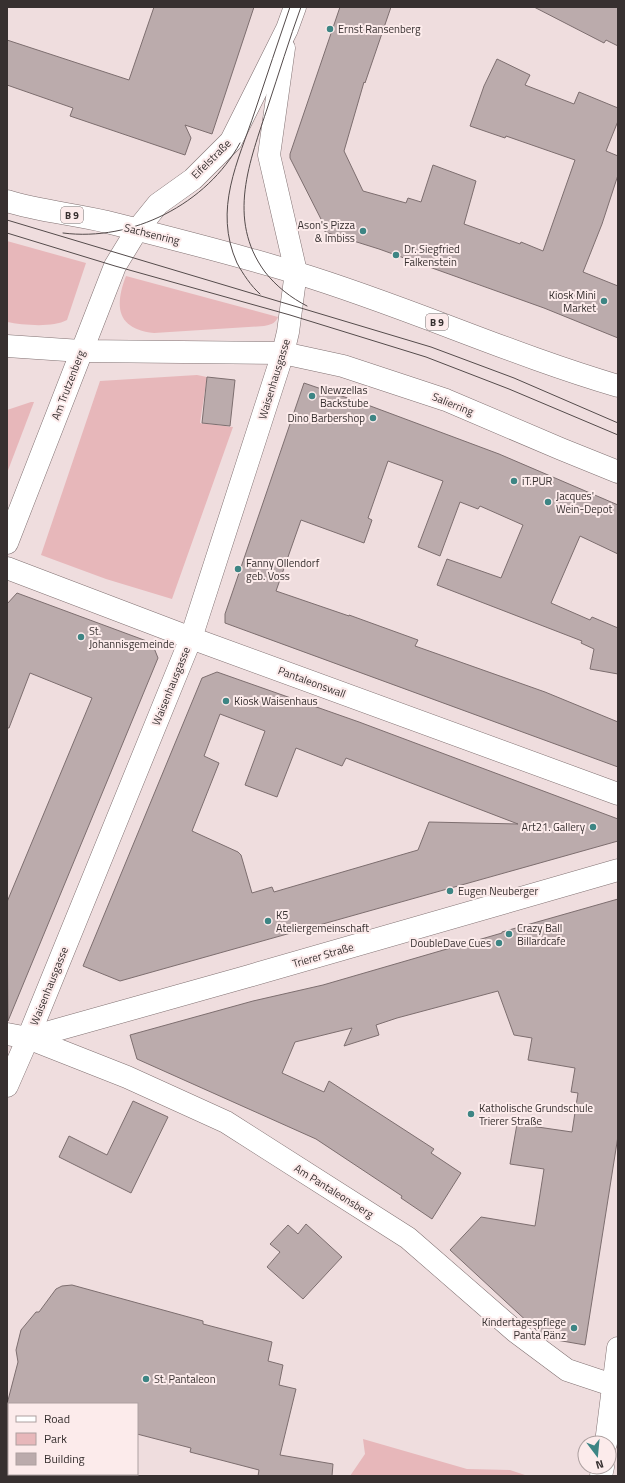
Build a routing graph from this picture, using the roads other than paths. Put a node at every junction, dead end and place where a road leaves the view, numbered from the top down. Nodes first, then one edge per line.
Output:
1 (295, 7) edge
2 (287, 29) junction
3 (7, 201) edge
4 (140, 230) junction
5 (296, 272) junction
6 (7, 346) edge
7 (81, 351) junction
8 (283, 353) junction
9 (618, 386) edge
10 (618, 472) edge
11 (7, 543) edge
12 (7, 568) edge
13 (191, 638) junction
14 (618, 794) edge
15 (618, 870) edge
16 (7, 1034) edge
17 (28, 1038) junction
18 (7, 1086) edge
19 (618, 1348) edge
20 (616, 1386) edge
21 (607, 1435) edge

1 - 2 street, Eifelstraße
2 - 4 street, Eifelstraße
2 - 5 street, Eifelstraße
3 - 4 street, Sachsenring / B 9
4 - 5 street, Sachsenring / B 9
4 - 7 street, Am Trutzenberg
5 - 8 street, Waisenhausgasse
5 - 9 street, B 9
6 - 7 street
7 - 8 street
7 - 11 street, Am Trutzenberg
8 - 10 street, Salierring
8 - 13 street, Waisenhausgasse
12 - 13 street, Pantaleonswall
13 - 14 street, Pantaleonswall
13 - 17 street, Waisenhausgasse
15 - 17 street, Trierer Straße
16 - 17 street, Am Pantaleonsberg
17 - 18 street, Waisenhausgasse
17 - 20 street, Am Pantaleonsberg
19 - 20 street
20 - 21 street

